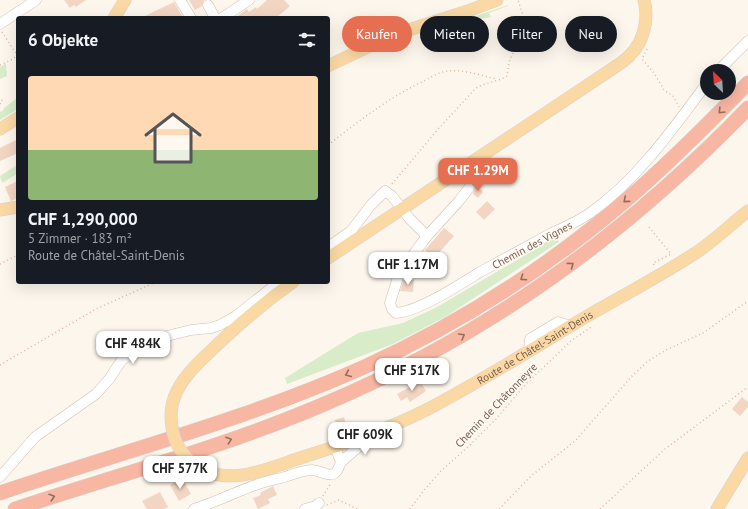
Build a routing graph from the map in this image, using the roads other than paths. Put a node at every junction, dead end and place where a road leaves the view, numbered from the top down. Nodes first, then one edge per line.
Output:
1 (36, 0) edge
2 (125, 0) edge
3 (180, 0) edge
4 (249, 0) edge
5 (497, 0) edge
6 (644, 0) edge
7 (208, 5) dead end
8 (115, 16) edge
9 (189, 16) edge
10 (214, 16) edge
11 (225, 16) edge
12 (0, 24) edge
13 (748, 41) edge
14 (725, 64) edge
15 (330, 65) edge
16 (748, 82) edge
17 (700, 91) edge
18 (748, 108) edge
19 (16, 119) edge
20 (1, 128) edge
21 (469, 188) dead end
22 (16, 207) edge
23 (402, 208) junction
24 (0, 210) edge
25 (748, 211) edge
26 (427, 236) junction
27 (330, 246) edge
28 (330, 257) edge
29 (276, 284) edge
30 (290, 284) edge
31 (363, 436) junction
32 (335, 447) junction
33 (748, 458) edge
34 (342, 462) junction
35 (0, 477) edge
36 (0, 493) edge
37 (319, 503) road end
38 (15, 509) edge
39 (194, 509) edge
40 (305, 509) edge
41 (718, 509) edge

1 - 12 street
2 - 8 main road
3 - 9 street
4 - 11 street
5 - 15 main road
6 - 23 main road
7 - 10 street
13 - 14 street
16 -> 36 highway
17 - 26 street, Chemin des Vignes
38 -> 18 highway
19 - 20 main road
21 - 26 street, Chemin des Vignes
22 - 24 main road
23 - 26 street
23 - 27 street
23 - 28 main road
25 - 31 main road, Route de Châtel-Saint-Denis
29 - 35 street
30 - 32 main road, Route de Châtel-Saint-Denis, bridge
31 - 32 main road, Route de Châtel-Saint-Denis
31 - 34 street
32 - 34 street
33 - 41 main road
34 - 39 street
37 - 40 street

